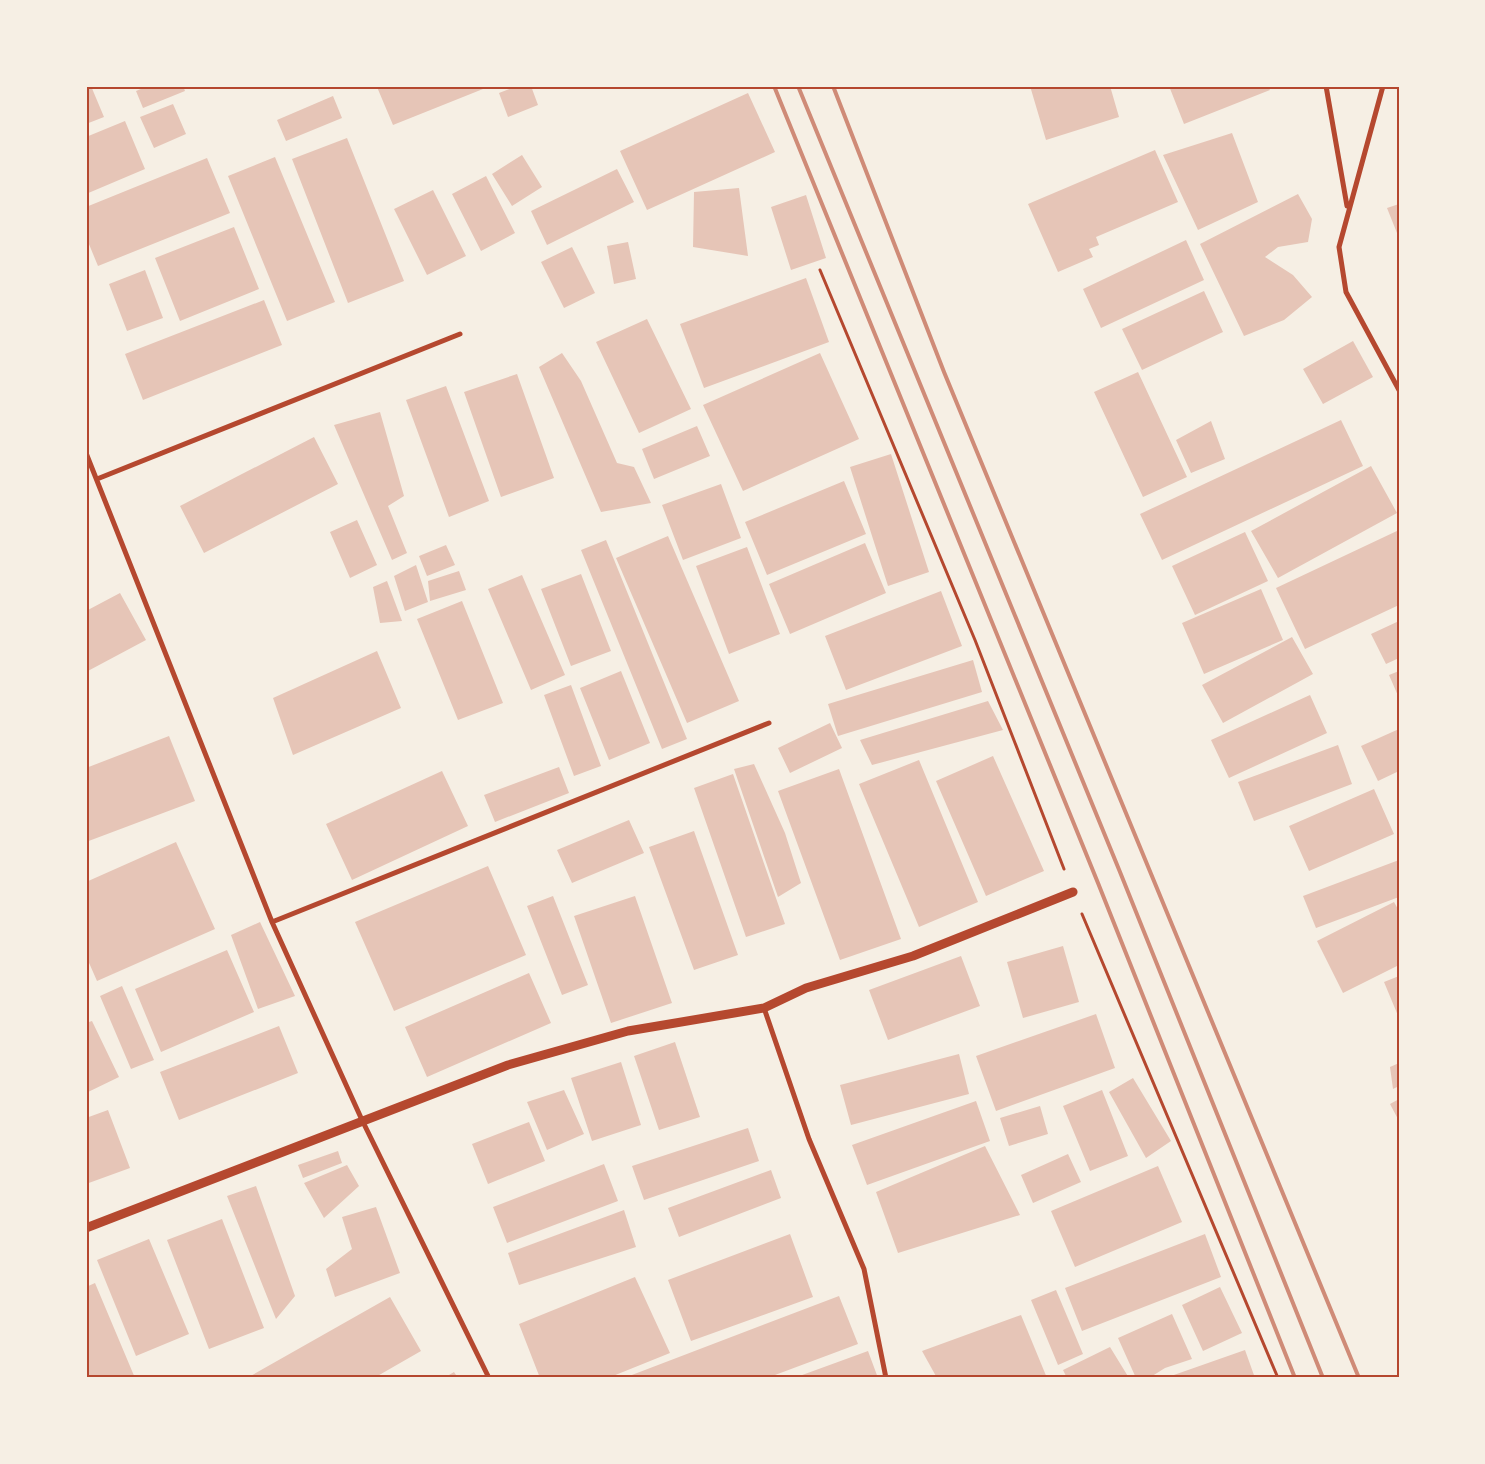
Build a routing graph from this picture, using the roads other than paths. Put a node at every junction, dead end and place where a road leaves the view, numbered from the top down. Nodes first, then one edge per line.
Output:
1 (1326, 86) edge
2 (1383, 86) edge
3 (1348, 210) junction
4 (460, 334) dead end
5 (1399, 390) edge
6 (86, 453) edge
7 (97, 479) junction
8 (769, 724) dead end
9 (1073, 892) road end
10 (272, 922) junction
11 (764, 1008) junction
12 (362, 1120) junction
13 (86, 1228) edge
14 (489, 1378) edge
15 (886, 1378) edge

1 - 3 street
2 - 3 street
3 - 5 street
4 - 7 street
6 - 7 street
7 - 10 street
8 - 10 street
9 - 11 street
10 - 12 street
11 - 12 street
11 - 15 street
12 - 13 street
12 - 14 street

